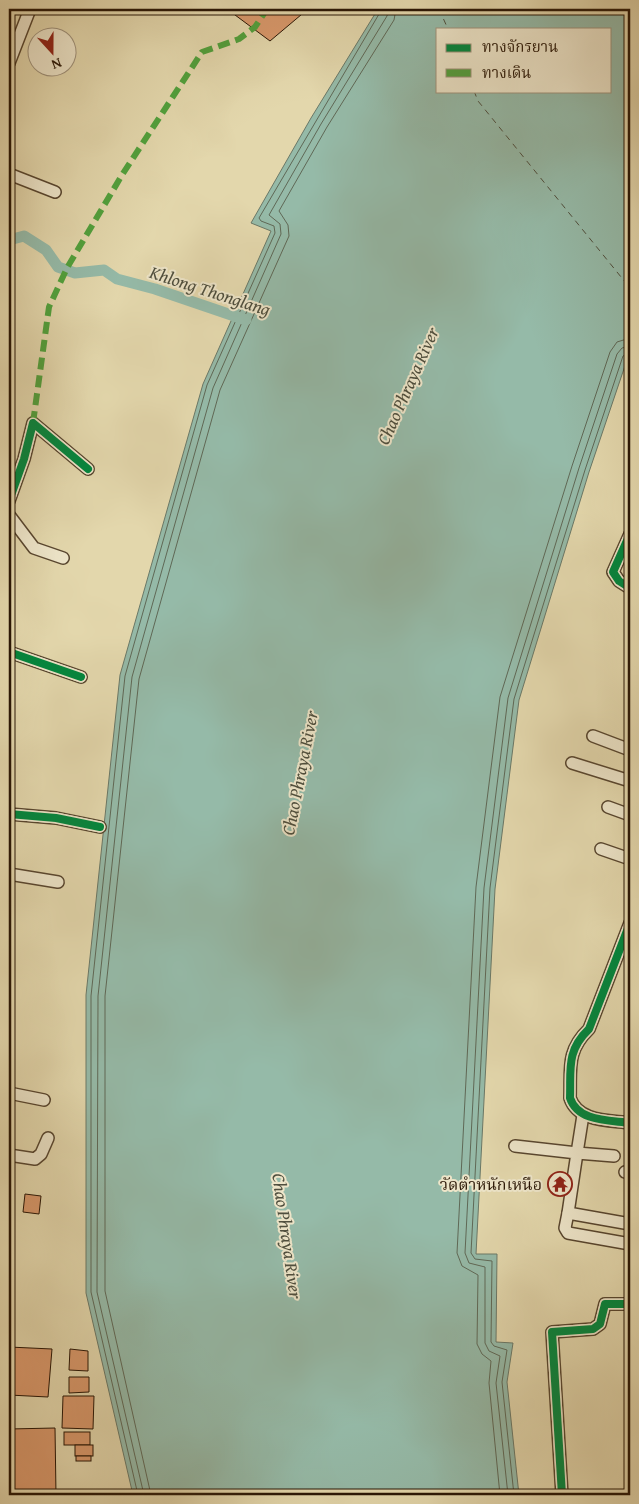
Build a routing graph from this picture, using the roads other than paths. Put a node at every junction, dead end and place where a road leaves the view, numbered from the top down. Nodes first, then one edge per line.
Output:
1 (30, 9) edge
2 (9, 63) edge
3 (9, 174) edge
4 (55, 192) dead end
5 (88, 469) dead end
6 (9, 501) edge
7 (9, 515) edge
8 (630, 534) edge
9 (63, 558) dead end
10 (630, 588) edge
11 (9, 652) edge
12 (81, 677) dead end
13 (593, 736) dead end
14 (630, 750) edge
15 (572, 763) dead end
16 (630, 781) edge
17 (608, 807) dead end
18 (9, 814) edge
19 (630, 815) edge
20 (100, 827) dead end
21 (601, 849) dead end
22 (630, 859) edge
23 (9, 874) edge
24 (58, 882) dead end
25 (630, 924) edge
26 (9, 1093) edge
27 (44, 1100) dead end
28 (583, 1116) junction
29 (630, 1124) edge
30 (48, 1138) dead end
31 (515, 1146) dead end
32 (577, 1153) junction
33 (9, 1155) edge
34 (614, 1156) dead end
35 (568, 1212) junction
36 (603, 1219) junction
37 (630, 1224) edge
38 (602, 1239) junction
39 (630, 1244) edge
40 (630, 1304) edge
41 (562, 1495) edge

1 - 2 street
3 - 4 street
5 - 6 street
7 - 9 street
8 - 10 street
11 - 12 street
13 - 14 street
15 - 16 street
17 - 19 street
18 - 20 street
21 - 22 street
23 - 24 street
25 - 28 street
26 - 27 street
28 - 29 street
28 - 32 street
30 - 33 street
31 - 32 street
32 - 34 street
32 - 35 street
35 - 36 street
35 - 38 street
36 - 37 street
36 - 38 street
38 - 39 street
40 - 41 street

